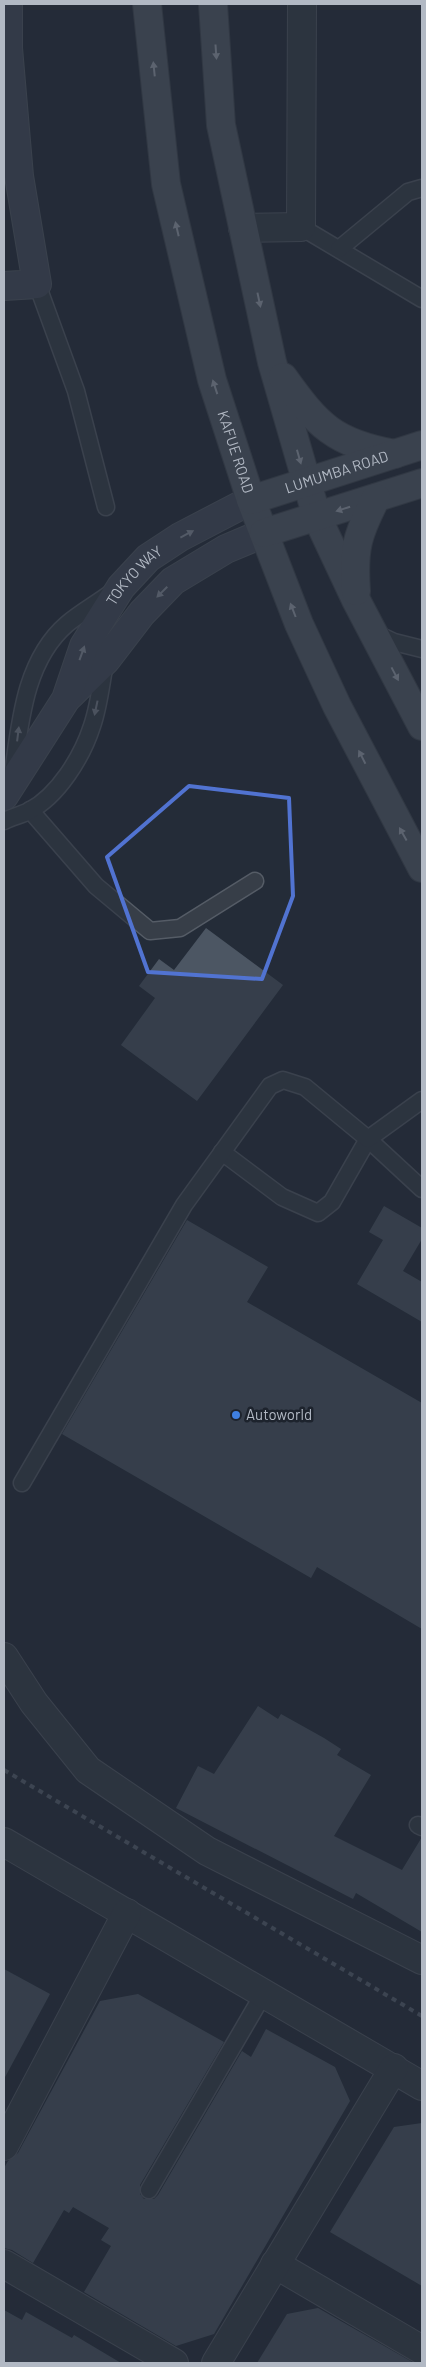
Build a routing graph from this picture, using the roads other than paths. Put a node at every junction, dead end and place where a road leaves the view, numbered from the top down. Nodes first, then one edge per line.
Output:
1 (8, 4) edge
2 (147, 4) edge
3 (212, 4) edge
4 (302, 4) edge
5 (422, 188) edge
6 (301, 227) junction
7 (243, 228) junction
8 (339, 249) junction
9 (37, 284) junction
10 (4, 286) edge
11 (422, 299) edge
12 (272, 362) junction
13 (422, 445) edge
14 (395, 454) junction
15 (422, 483) edge
16 (307, 484) junction
17 (376, 498) junction
18 (251, 500) junction
19 (106, 507) dead end
20 (317, 517) junction
21 (264, 533) junction
22 (120, 587) junction
23 (356, 600) junction
24 (373, 632) junction
25 (422, 649) edge
26 (106, 660) junction
27 (66, 699) junction
28 (422, 726) edge
29 (8, 790) edge
30 (30, 810) junction
31 (4, 821) edge
32 (422, 868) edge
33 (255, 881) dead end
34 (422, 1100) edge
35 (368, 1139) junction
36 (222, 1152) junction
37 (422, 1190) edge
38 (22, 1483) dead end
39 (4, 1657) edge
40 (4, 1842) edge
41 (127, 1913) junction
42 (422, 1960) edge
43 (264, 1992) junction
44 (394, 2068) junction
45 (422, 2086) edge
46 (4, 2146) edge
47 (149, 2190) dead end
48 (4, 2264) edge
49 (275, 2264) junction
50 (422, 2350) edge
51 (174, 2363) edge
52 (216, 2363) edge

1 - 9 main road
18 -> 2 main road, KAFUE ROAD
3 -> 7 main road
4 - 6 street
5 - 8 lane
6 - 7 street
6 - 8 lane
7 -> 12 main road
8 - 11 lane
9 - 10 main road
9 - 19 lane
12 - 14 main road
12 -> 16 main road
13 - 14 main road, LUMUMBA ROAD
14 - 16 main road, LUMUMBA ROAD
15 - 17 main road
16 - 18 main road, LUMUMBA ROAD
16 - 20 main road
17 -> 20 main road
17 - 23 main road
18 - 21 main road, KAFUE ROAD
22 -> 18 main road, TOKYO WAY
20 - 21 main road
20 - 23 main road
21 -> 26 main road, TOKYO WAY
32 -> 21 main road, KAFUE ROAD
27 -> 22 main road, TOKYO WAY
29 -> 22 lane
23 - 24 main road
24 - 25 lane
24 -> 28 main road
26 - 27 main road, TOKYO WAY
26 -> 30 lane
27 - 29 main road, TOKYO WAY
30 - 31 lane
30 - 33 lane
34 - 35 lane
35 - 36 lane
35 - 36 lane
35 - 37 lane
36 - 38 lane
39 - 42 street
40 - 41 street
41 - 43 street
41 - 46 street
43 - 44 street
43 - 47 lane
44 - 45 street
44 - 49 street
48 - 51 street
49 - 50 street
49 - 52 street

